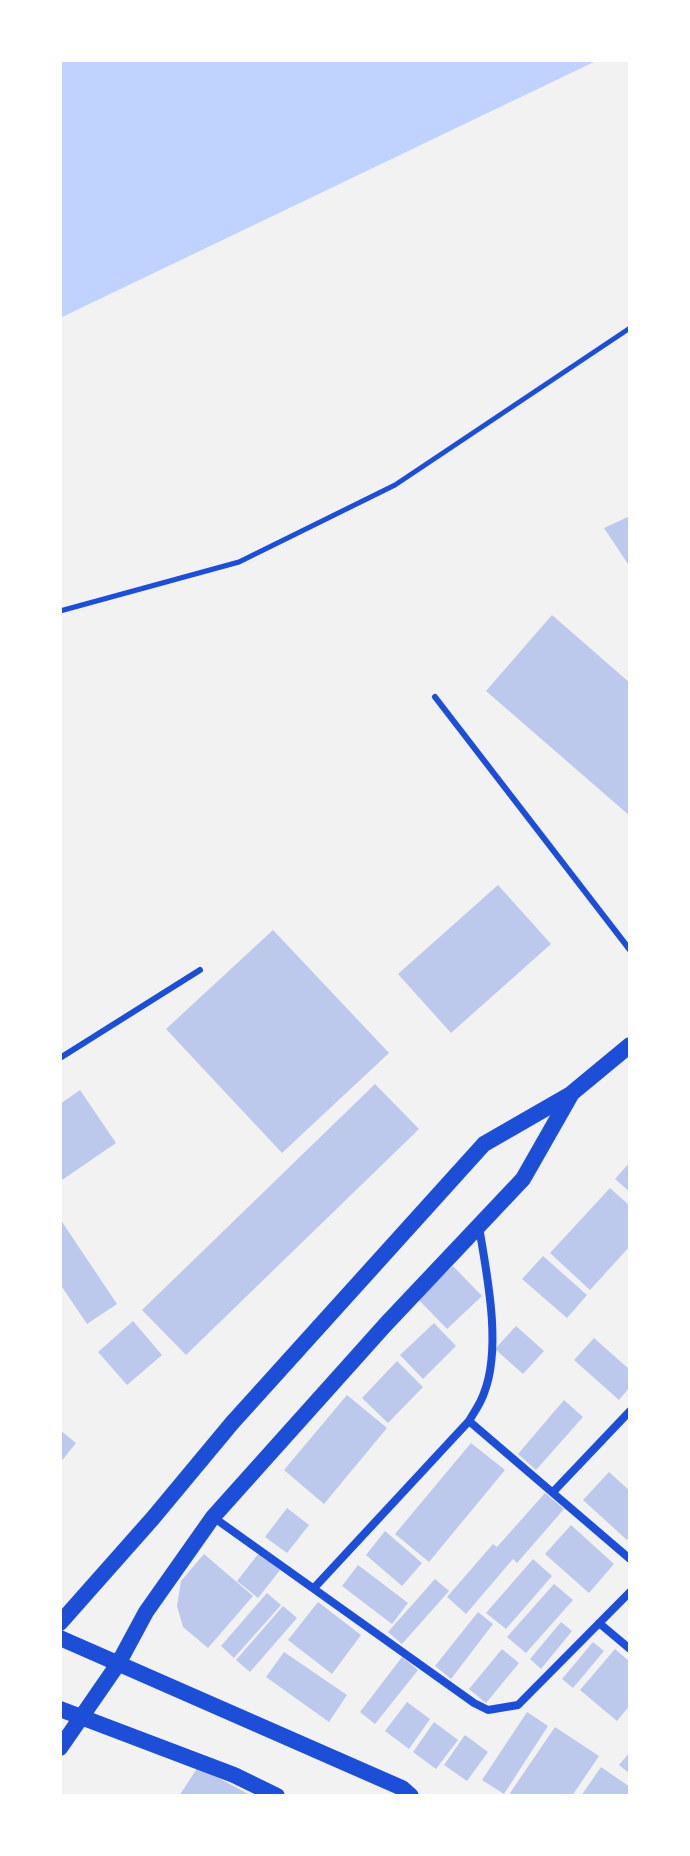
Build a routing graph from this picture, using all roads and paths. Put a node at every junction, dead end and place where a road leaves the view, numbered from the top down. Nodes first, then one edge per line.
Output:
1 (630, 328) edge
2 (60, 611) edge
3 (435, 697) dead end
4 (630, 950) edge
5 (200, 970) dead end
6 (630, 1045) edge
7 (60, 1058) edge
8 (572, 1093) junction
9 (479, 1226) junction
10 (630, 1411) edge
11 (469, 1421) junction
12 (553, 1492) junction
13 (213, 1517) junction
14 (630, 1559) edge
15 (314, 1588) junction
16 (630, 1592) edge
17 (60, 1623) edge
18 (599, 1623) junction
19 (60, 1638) edge
20 (630, 1649) edge
21 (118, 1664) junction
22 (60, 1709) edge
23 (81, 1719) junction
24 (60, 1748) edge
25 (277, 1796) edge
26 (411, 1796) edge

1 - 2 path
3 - 4 lane
5 - 7 lane
6 - 8 main road
8 - 9 main road
8 - 17 main road
9 - 11 street
9 - 13 main road
10 - 12 street
11 - 12 street
11 - 15 street
12 - 14 street
13 - 15 street
13 - 21 main road
15 - 18 street
16 - 18 street
18 - 20 street
19 - 21 main road
21 - 23 main road
21 - 26 main road
22 - 23 main road
23 - 24 main road
23 - 25 main road

